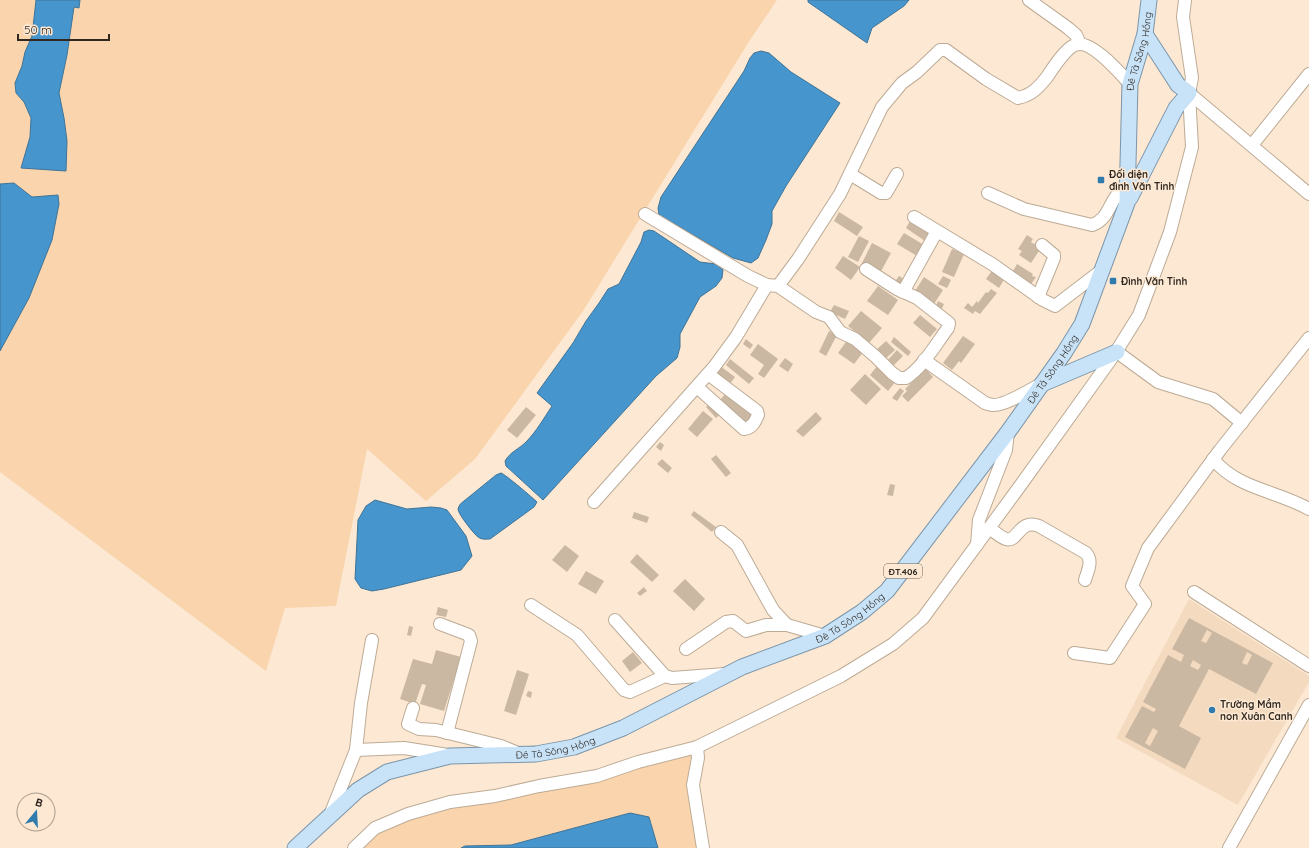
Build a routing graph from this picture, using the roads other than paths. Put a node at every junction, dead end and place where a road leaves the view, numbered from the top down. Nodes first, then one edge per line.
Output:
1 (1029, 0) edge
2 (1149, 0) edge
3 (1185, 0) edge
4 (1145, 34) junction
5 (1080, 44) junction
6 (1309, 74) edge
7 (1130, 84) junction
8 (1189, 93) junction
9 (1252, 145) junction
10 (850, 174) junction
11 (897, 174) dead end
12 (988, 193) dead end
13 (1309, 194) edge
14 (1127, 203) junction
15 (645, 214) dead end
16 (914, 218) dead end
17 (937, 231) junction
18 (1042, 245) dead end
19 (866, 269) dead end
20 (1102, 270) junction
21 (772, 285) junction
22 (902, 292) junction
23 (1038, 297) junction
24 (1309, 338) edge
25 (1116, 352) junction
26 (924, 360) junction
27 (708, 374) junction
28 (1041, 384) junction
29 (697, 387) junction
30 (1242, 423) junction
31 (1008, 432) junction
32 (1213, 459) junction
33 (594, 502) dead end
34 (1309, 509) edge
35 (990, 528) junction
36 (721, 532) dead end
37 (977, 545) junction
38 (1085, 580) dead end
39 (1194, 592) dead end
40 (531, 604) dead end
41 (615, 620) dead end
42 (440, 624) dead end
43 (787, 625) junction
44 (825, 636) junction
45 (372, 640) dead end
46 (686, 649) dead end
47 (1074, 653) dead end
48 (1309, 666) edge
49 (728, 674) junction
50 (665, 676) junction
51 (1309, 705) edge
52 (413, 708) dead end
53 (447, 733) junction
54 (698, 747) junction
55 (356, 750) junction
56 (519, 754) junction
57 (450, 756) junction
58 (329, 816) junction
59 (295, 848) edge
60 (354, 848) edge
61 (703, 848) edge
62 (1228, 848) edge

1 - 5 street
2 - 4 main road, Đê Tả Sông Hồng / ĐT.406
3 - 8 street
4 - 7 main road, Đê Tả Sông Hồng / ĐT.406
4 - 8 main road
5 - 7 street
5 - 10 street
6 - 9 street
7 - 14 main road, Đê Tả Sông Hồng / ĐT.406
8 - 9 street
8 - 14 main road
8 - 25 street
9 - 13 street
10 - 11 street
10 - 21 street
12 - 14 street
14 - 20 main road, Đê Tả Sông Hồng / ĐT.406
15 - 21 street
16 - 17 street
17 - 22 street
17 - 23 street
18 - 23 street
19 - 22 street
20 - 23 street
20 - 28 main road, Đê Tả Sông Hồng / ĐT.406
21 - 26 street
21 - 27 street
22 - 26 street
24 - 30 street
25 - 28 main road
25 - 30 street
25 - 35 street
26 - 28 street
27 - 29 street
27 - 29 street
28 - 31 main road, Đê Tả Sông Hồng / ĐT.406
29 - 33 street
30 - 32 street
31 - 37 street
31 - 44 main road, Đê Tả Sông Hồng / ĐT.406
32 - 34 street
32 - 47 street
35 - 37 street
35 - 38 street
36 - 43 street
37 - 54 street
39 - 48 street
40 - 50 street
41 - 50 street
42 - 53 street
43 - 44 street
43 - 46 street
44 - 49 main road, Đê Tả Sông Hồng / ĐT.406
45 - 55 street
49 - 50 street
49 - 56 main road, Đê Tả Sông Hồng / ĐT.406
51 - 62 street
52 - 53 street
53 - 56 street
54 - 60 street
54 - 61 street
55 - 57 street
55 - 58 street
56 - 57 main road, Đê Tả Sông Hồng / ĐT.406
57 - 58 main road, Đê Tả Sông Hồng / ĐT.406
58 - 59 main road, ĐT.406

